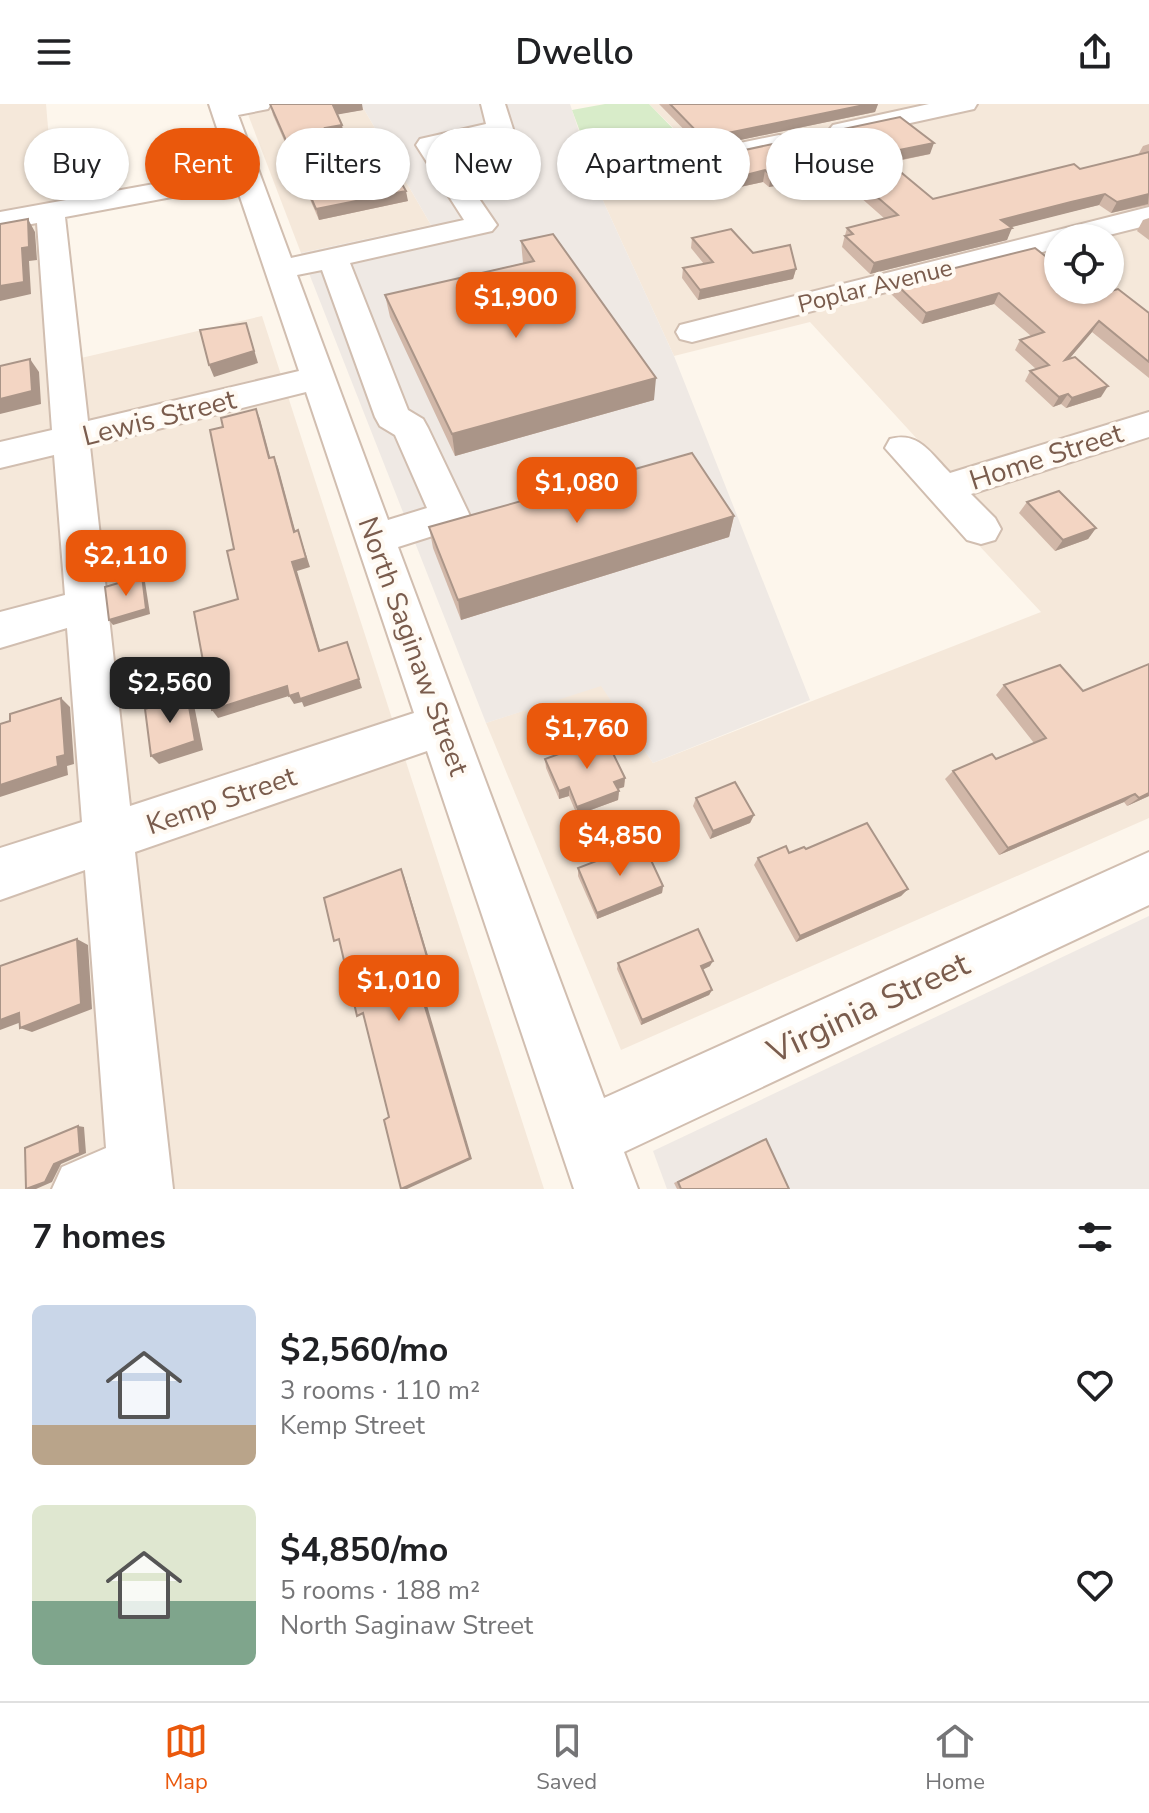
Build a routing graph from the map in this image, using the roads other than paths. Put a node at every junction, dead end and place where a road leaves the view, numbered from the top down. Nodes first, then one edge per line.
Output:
1 (493, 104) edge
2 (965, 104) edge
3 (234, 106) edge
4 (238, 128) edge
5 (750, 149) edge
6 (145, 194) edge
7 (255, 200) edge
8 (50, 212) junction
9 (1149, 216) edge
10 (0, 221) edge
11 (1117, 224) edge
12 (1044, 242) edge
13 (333, 258) junction
14 (280, 270) junction
15 (746, 318) junction
16 (692, 332) dead end
17 (770, 348) dead end
18 (318, 378) junction
19 (1149, 424) edge
20 (71, 438) junction
21 (903, 448) dead end
22 (0, 455) edge
23 (943, 489) junction
24 (981, 529) dead end
25 (376, 539) junction
26 (86, 606) junction
27 (0, 630) edge
28 (442, 725) junction
29 (108, 837) junction
30 (0, 874) edge
31 (1149, 878) edge
32 (588, 1137) junction
33 (140, 1177) edge
34 (84, 1189) edge
35 (606, 1189) edge

1 - 13 street
2 - 5 street
3 - 4 street, North Saginaw Street
6 - 8 street
7 - 14 street, North Saginaw Street
8 - 10 street
8 - 20 street
9 - 11 street, Poplar Avenue
12 - 15 street, Poplar Avenue
13 - 14 street
13 - 25 street
14 - 18 street, North Saginaw Street
15 - 16 street, Poplar Avenue
15 - 17 street
18 - 20 street, Lewis Street
18 - 25 street, North Saginaw Street
19 - 23 street, Home Street
20 - 22 street, Lewis Street
20 - 26 street
21 - 23 street
23 - 24 street
25 - 28 street, North Saginaw Street
26 - 27 street
26 - 29 street
28 - 29 street, Kemp Street
28 - 32 street, North Saginaw Street
29 - 30 street, Kemp Street
29 - 33 street
31 - 32 street, Virginia Street
32 - 35 street, North Saginaw Street
33 - 34 street

